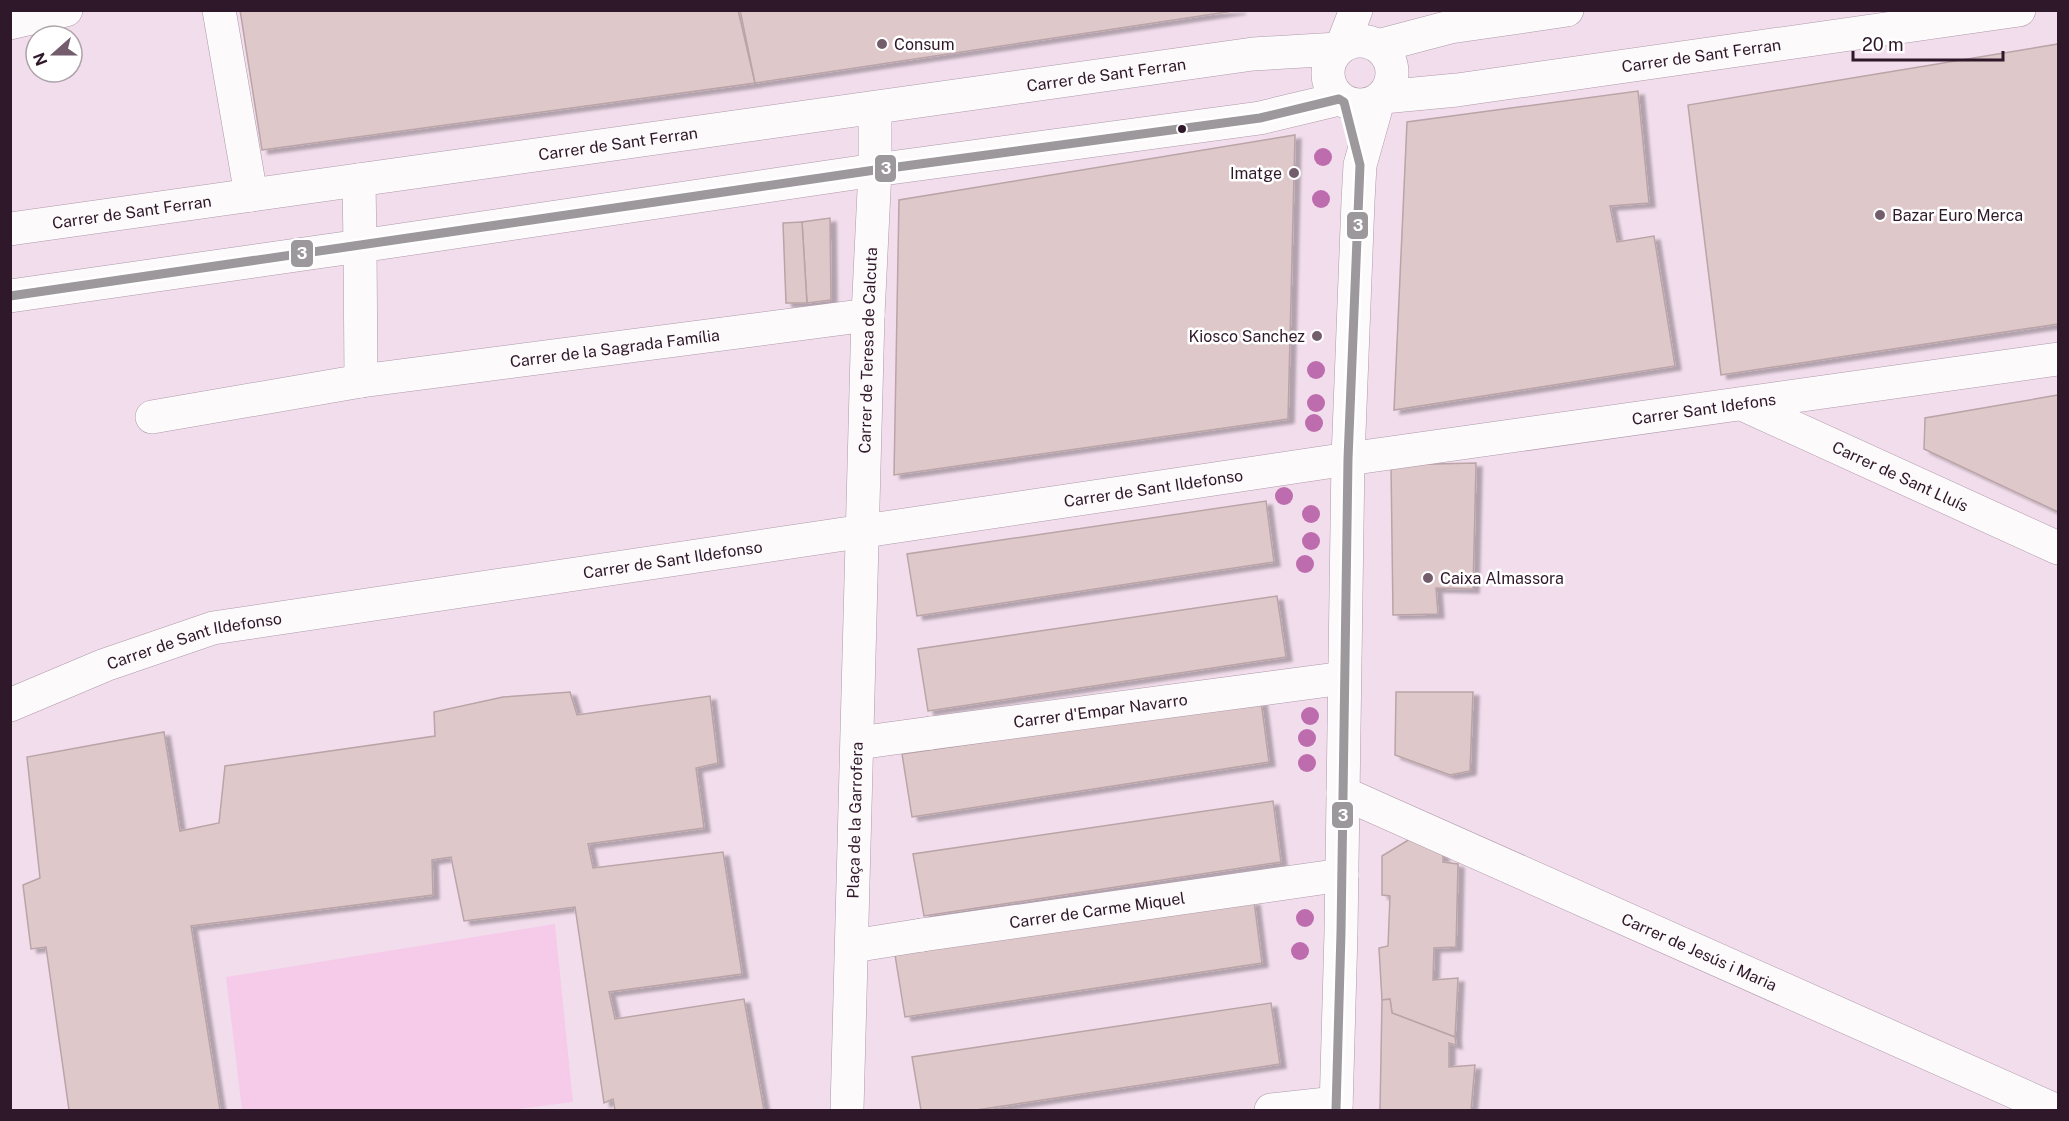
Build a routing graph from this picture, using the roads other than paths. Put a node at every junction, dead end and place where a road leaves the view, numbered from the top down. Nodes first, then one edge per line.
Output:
1 (66, 10) edge
2 (219, 10) edge
3 (1356, 10) edge
4 (1366, 10) edge
5 (1567, 10) edge
6 (2019, 10) edge
7 (10, 23) edge
8 (1358, 46) junction
9 (1380, 99) junction
10 (1341, 100) junction
11 (875, 108) junction
12 (1360, 165) junction
13 (875, 170) junction
14 (359, 180) junction
15 (251, 195) junction
16 (10, 229) edge
17 (360, 246) junction
18 (10, 296) edge
19 (868, 315) junction
20 (2058, 359) edge
21 (361, 381) junction
22 (1742, 404) junction
23 (152, 417) dead end
24 (1348, 459) junction
25 (864, 531) junction
26 (2058, 548) edge
27 (1344, 678) junction
28 (10, 705) edge
29 (858, 743) junction
30 (1343, 793) junction
31 (1341, 875) junction
32 (853, 946) junction
33 (1336, 1107) edge
34 (847, 1110) edge
35 (1271, 1110) edge
36 (2055, 1110) edge

1 - 7 street
2 - 15 street
3 - 8 street
4 - 8 street
5 - 8 street, Carrer de Sant Ferran
6 - 9 street, Carrer de Sant Ferran
8 - 9 street
8 - 10 street
8 - 11 street, Carrer de Sant Ferran
9 - 10 street
9 - 12 street
10 - 12 street
10 - 13 street
11 - 13 street
11 - 14 street, Carrer de Sant Ferran
12 - 24 street
13 - 17 street
13 - 19 street, Carrer de Teresa de Calcuta
14 - 15 street, Carrer de Sant Ferran
14 - 17 street
15 - 16 street, Carrer de Sant Ferran
17 - 18 street
17 - 21 street
19 - 21 street, Carrer de la Sagrada Família
19 - 25 street, Carrer de Teresa de Calcuta
20 - 22 street, Carrer Sant Idefons
21 - 23 street, Carrer de la Sagrada Família
22 - 24 street, Carrer Sant Idefons
22 - 26 street, Carrer de Sant Lluís
24 - 25 street, Carrer de Sant Ildefonso
24 - 27 street
25 - 28 street, Carrer de Sant Ildefonso
25 - 29 street, Plaça de la Garrofera
27 - 29 street, Carrer d'Empar Navarro
27 - 30 street
29 - 32 street, Plaça de la Garrofera
30 - 31 street
30 - 36 street, Carrer de Jesús i Maria
31 - 32 street, Carrer de Carme Miquel
31 - 33 street
32 - 34 street, Plaça de la Garrofera
33 - 35 street

